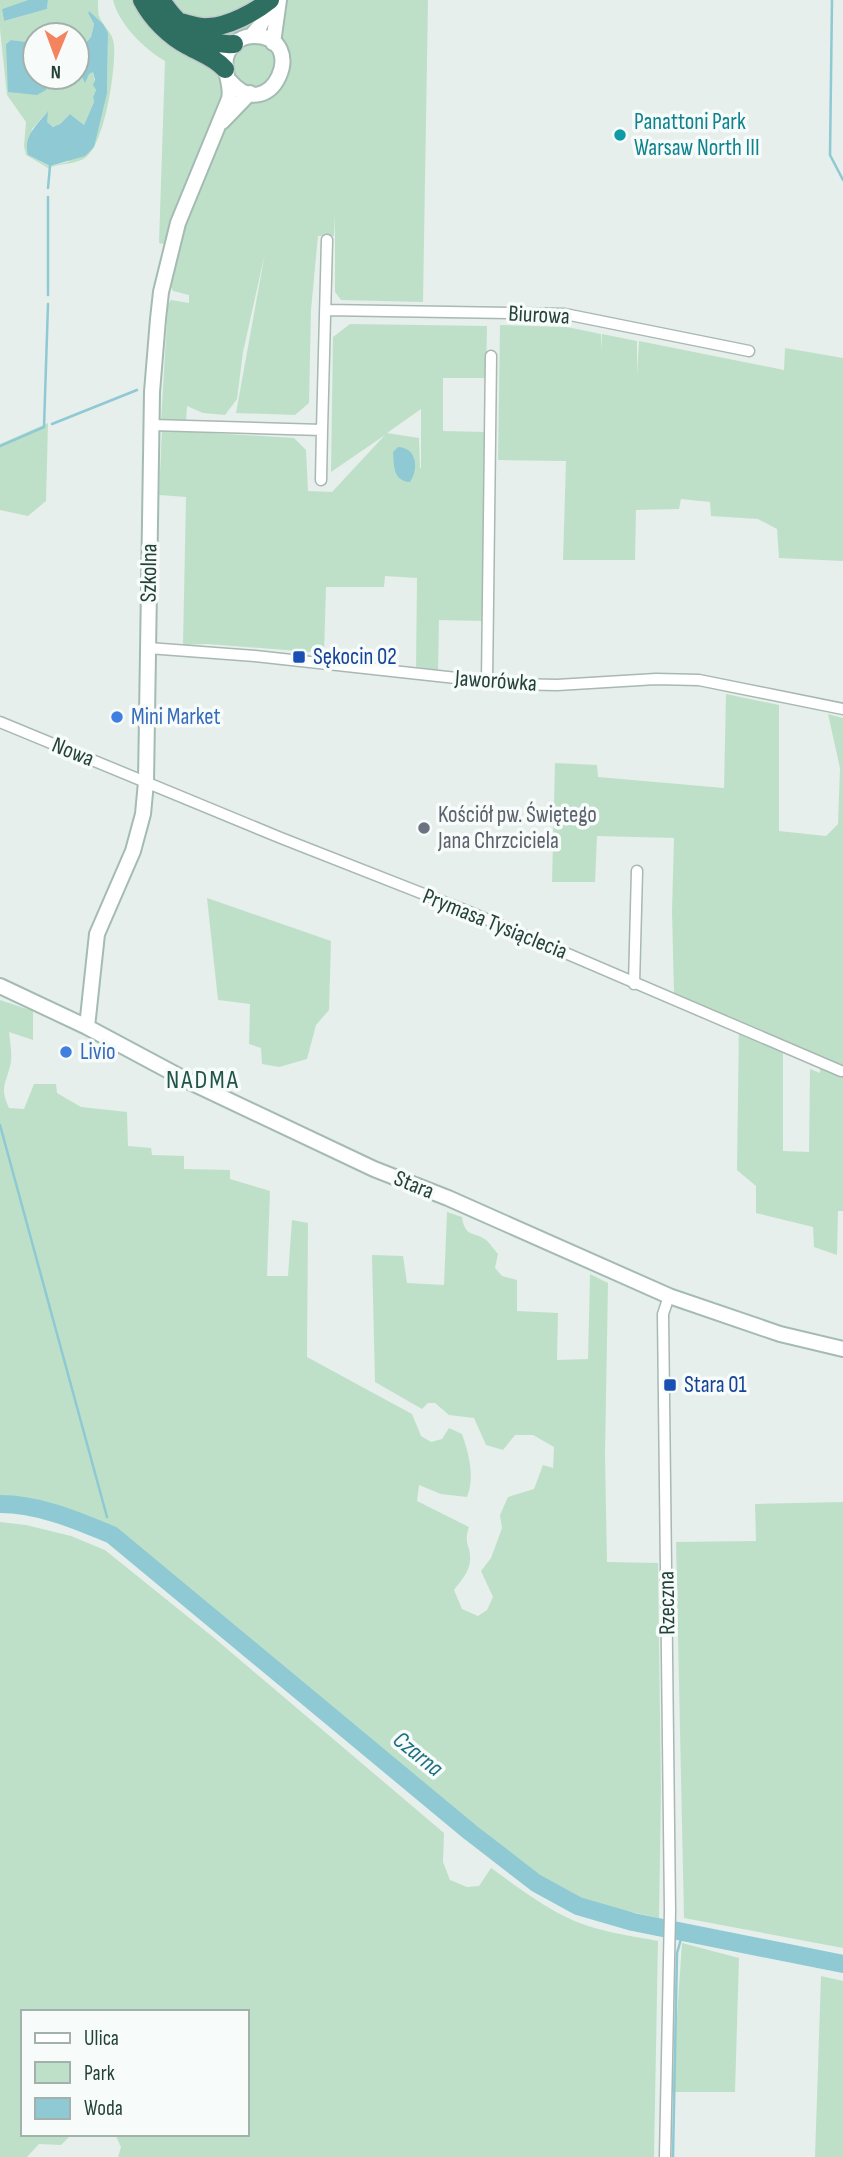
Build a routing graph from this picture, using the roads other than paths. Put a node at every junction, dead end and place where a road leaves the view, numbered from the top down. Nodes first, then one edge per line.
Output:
1 (142, 0) edge
2 (161, 0) edge
3 (271, 0) edge
4 (279, 0) edge
5 (180, 22) junction
6 (251, 36) junction
7 (273, 43) junction
8 (233, 44) junction
9 (228, 75) junction
10 (250, 93) junction
11 (222, 122) junction
12 (327, 240) dead end
13 (325, 310) junction
14 (748, 351) dead end
15 (491, 356) dead end
16 (152, 425) junction
17 (322, 430) junction
18 (321, 480) dead end
19 (148, 648) junction
20 (487, 682) junction
21 (843, 709) edge
22 (0, 722) edge
23 (146, 782) junction
24 (637, 871) dead end
25 (634, 984) junction
26 (0, 986) edge
27 (87, 1027) junction
28 (841, 1071) edge
29 (669, 1296) junction
30 (843, 1349) edge
31 (665, 2157) edge

1 - 9 highway
2 - 5 highway
3 - 5 highway
3 - 6 street
4 - 7 street, Szkolna
5 - 8 highway
6 - 7 street
6 - 8 street
7 - 10 street, Szkolna
8 - 9 street, Szkolna
9 - 10 street
9 - 11 street, Szkolna
10 - 11 street, Szkolna
11 - 16 street, Szkolna
12 - 13 street
13 - 14 street, Biurowa
13 - 17 street
15 - 20 street
16 - 17 street
16 - 19 street, Szkolna
17 - 18 street
19 - 20 street, Jaworówka
19 - 23 street, Szkolna
20 - 21 street, Jaworówka
22 - 23 street, Nowa
23 - 25 street, Prymasa Tysiąclecia
23 - 27 street, Szkolna
24 - 25 street
25 - 28 street, Prymasa Tysiąclecia
26 - 27 street, Stara
27 - 29 street, Stara
29 - 30 street, Stara
29 - 31 street, Rzeczna

